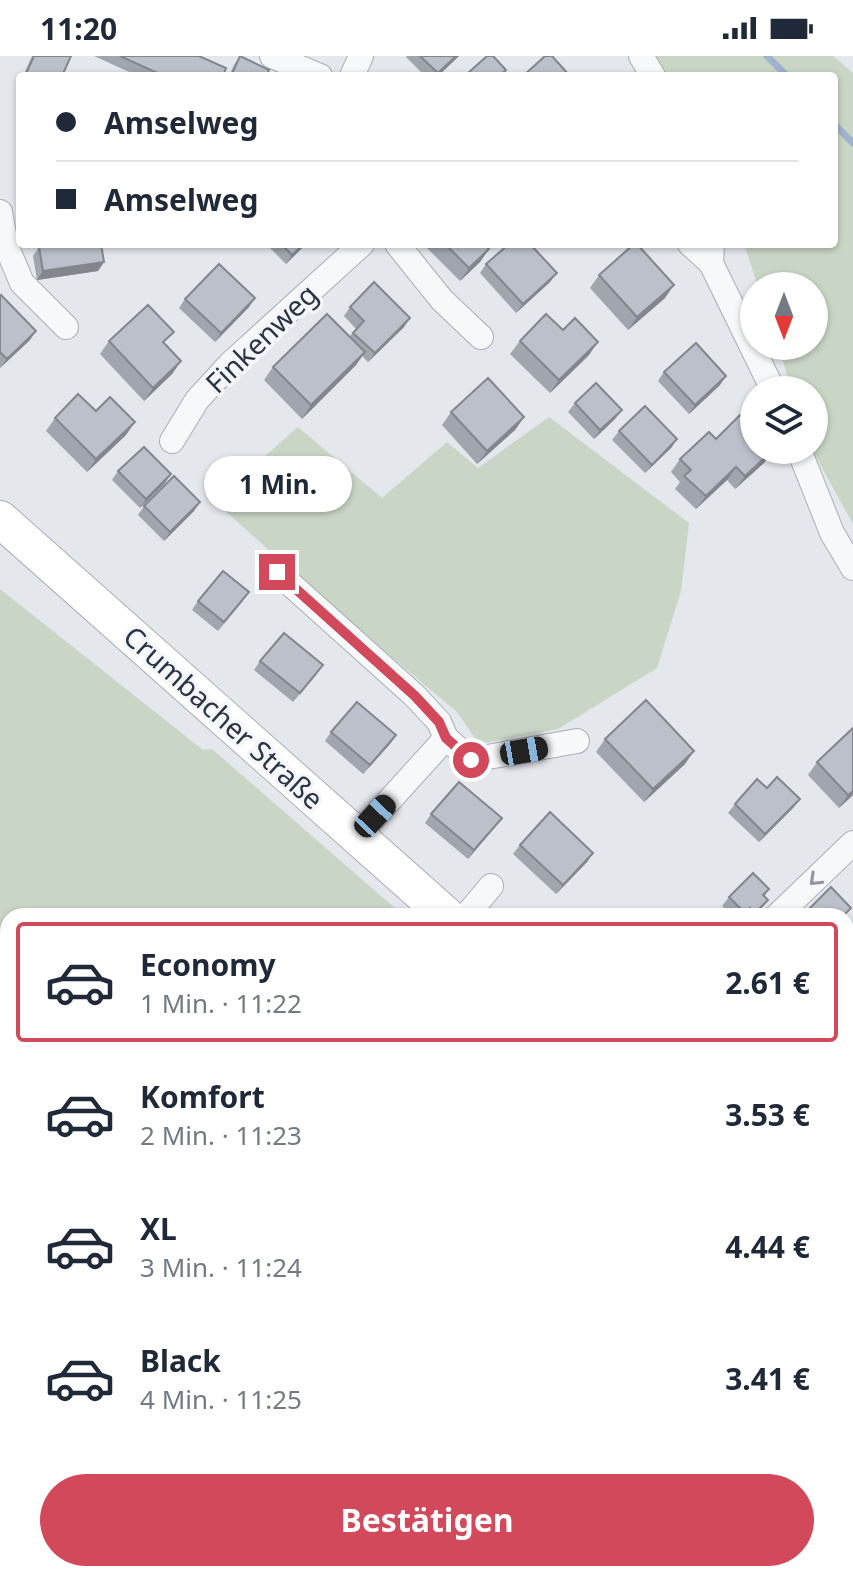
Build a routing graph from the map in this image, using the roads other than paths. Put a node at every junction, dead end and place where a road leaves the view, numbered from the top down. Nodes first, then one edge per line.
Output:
1 (272, 56) edge
2 (310, 72) edge
3 (0, 212) edge
4 (358, 248) edge
5 (400, 248) edge
6 (712, 254) edge
7 (66, 327) dead end
8 (481, 337) dead end
9 (767, 376) edge
10 (172, 441) dead end
11 (805, 464) edge
12 (0, 519) edge
13 (851, 558) edge
14 (277, 572) dead end
15 (446, 738) junction
16 (577, 741) dead end
17 (358, 835) junction
18 (853, 843) edge
19 (491, 886) dead end
20 (438, 908) edge
21 (473, 908) edge
22 (785, 908) edge

1 - 2 street
3 - 7 street
4 - 10 street, Finkenweg
5 - 8 street
6 - 9 street
11 - 13 street
12 - 17 main road, Crumbacher Straße
14 - 15 street
15 - 16 street
15 - 17 street
17 - 20 main road, Crumbacher Straße
18 -> 22 street
19 - 21 street

